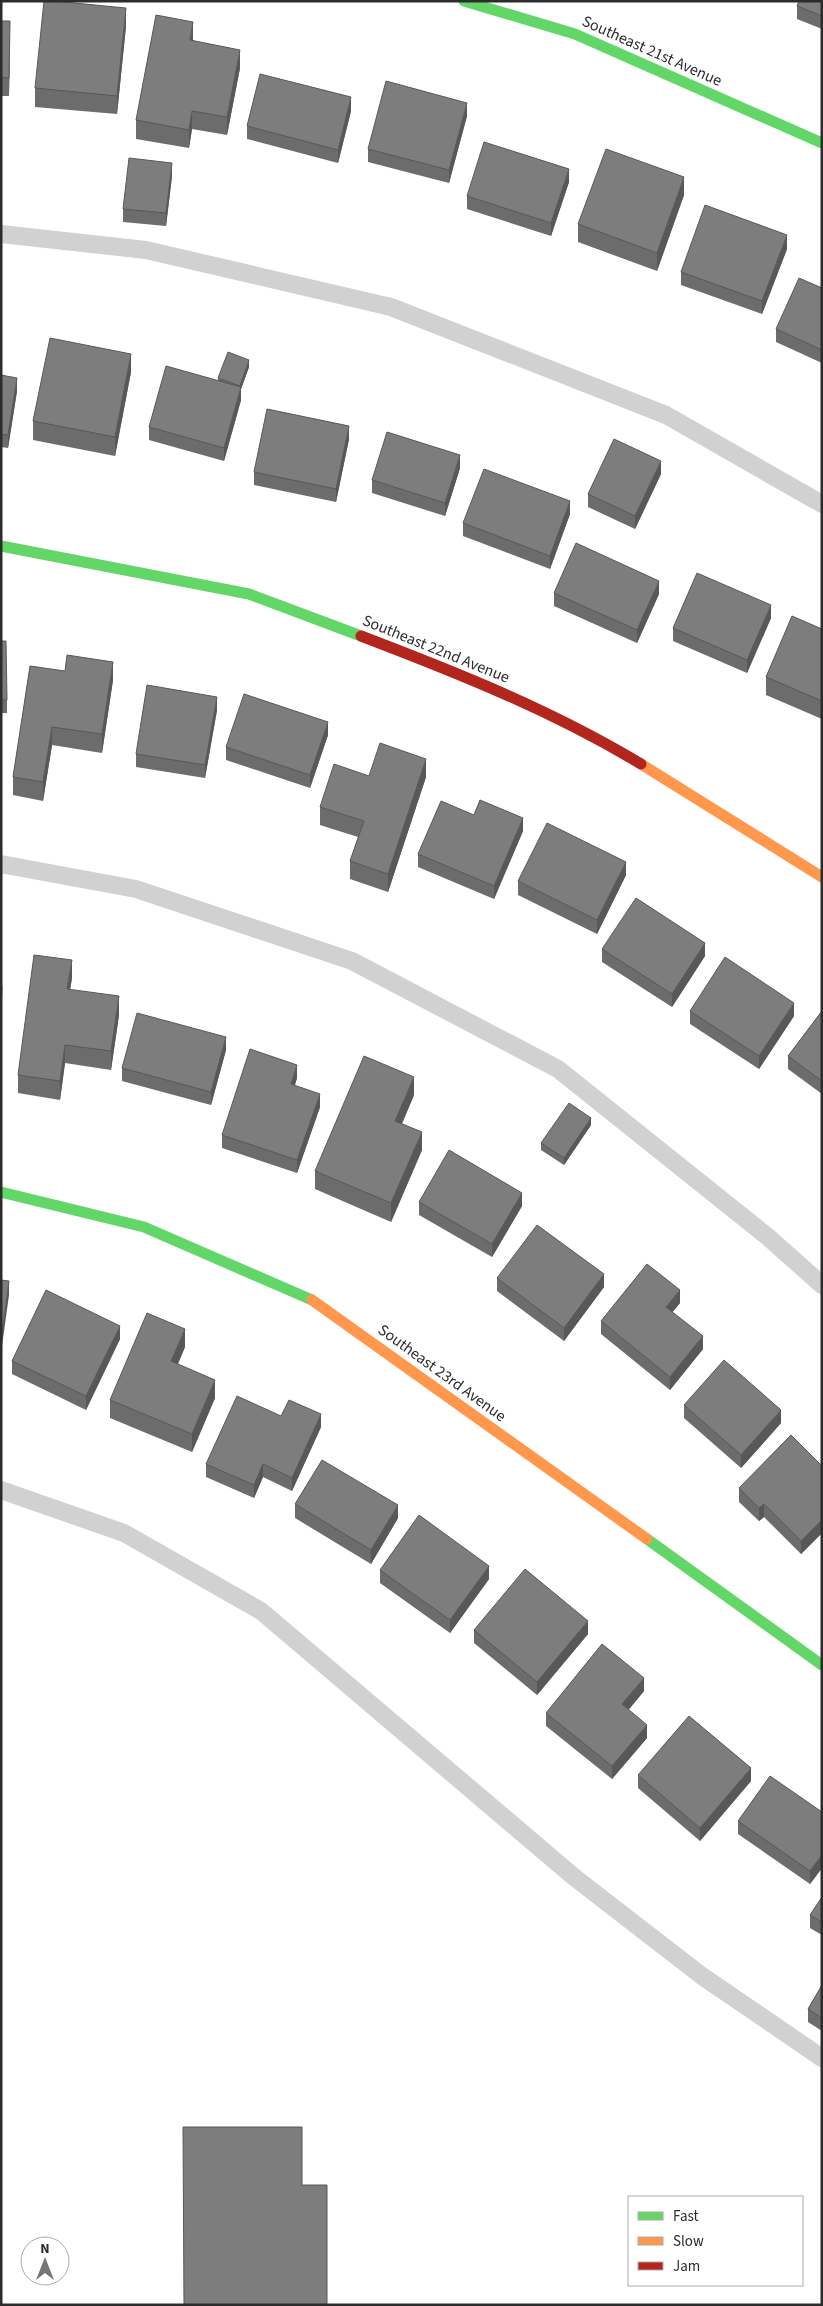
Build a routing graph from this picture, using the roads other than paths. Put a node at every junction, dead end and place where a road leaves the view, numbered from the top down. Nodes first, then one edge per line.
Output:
1 (464, 1) edge
2 (822, 144) edge
3 (1, 234) edge
4 (822, 504) edge
5 (1, 546) edge
6 (1, 864) edge
7 (822, 877) edge
8 (1, 1192) edge
9 (822, 1285) edge
10 (1, 1490) edge
11 (822, 1665) edge
12 (822, 2058) edge

1 - 2 street, Southeast 21st Avenue
3 - 4 lane
5 - 7 street, Southeast 22nd Avenue
6 - 9 lane
8 - 11 street, Southeast 23rd Avenue
10 - 12 lane

